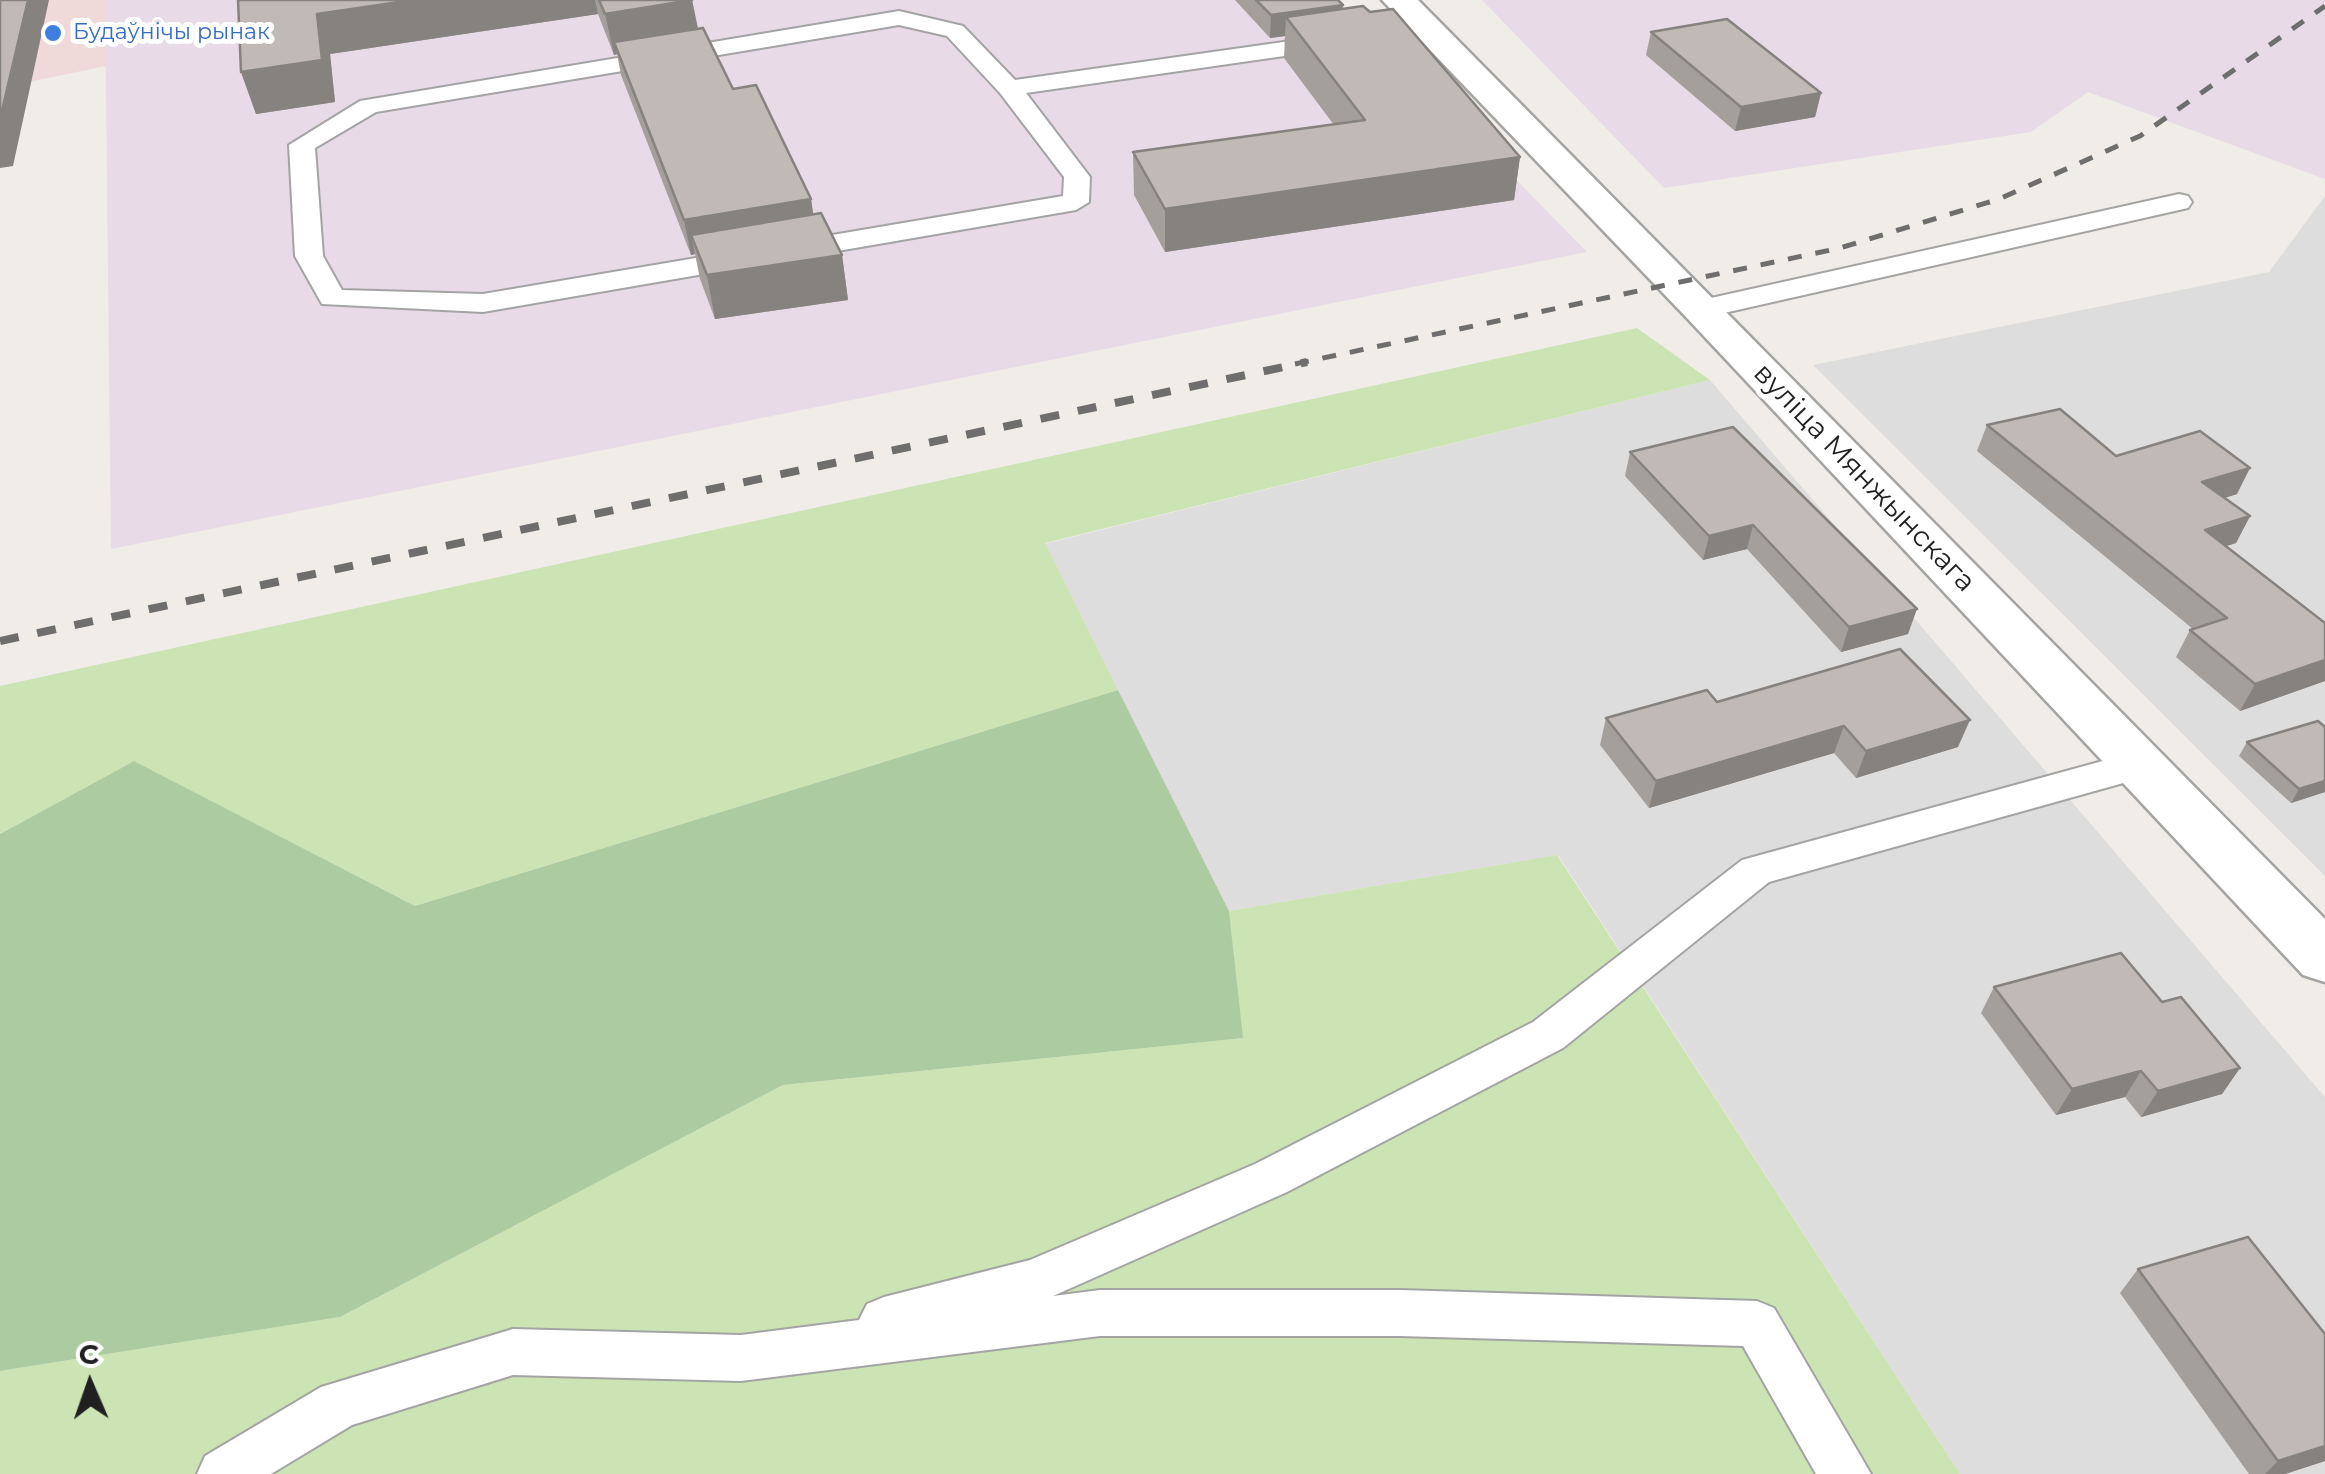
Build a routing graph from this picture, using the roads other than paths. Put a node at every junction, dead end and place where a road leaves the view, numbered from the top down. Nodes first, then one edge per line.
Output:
1 (1409, 12) edge
2 (1362, 38) edge
3 (1008, 88) junction
4 (2179, 202) dead end
5 (1702, 309) junction
6 (2139, 765) junction
7 (2325, 958) edge
8 (740, 1358) junction
9 (223, 1474) edge
10 (1845, 1474) edge

1 - 5 street, вуліца Мянжынскага
2 - 3 lane
3 - 3 lane
4 - 5 lane
5 - 6 street, вуліца Мянжынскага
6 - 7 street, вуліца Мянжынскага
6 - 8 lane
8 - 9 lane
8 - 10 lane

